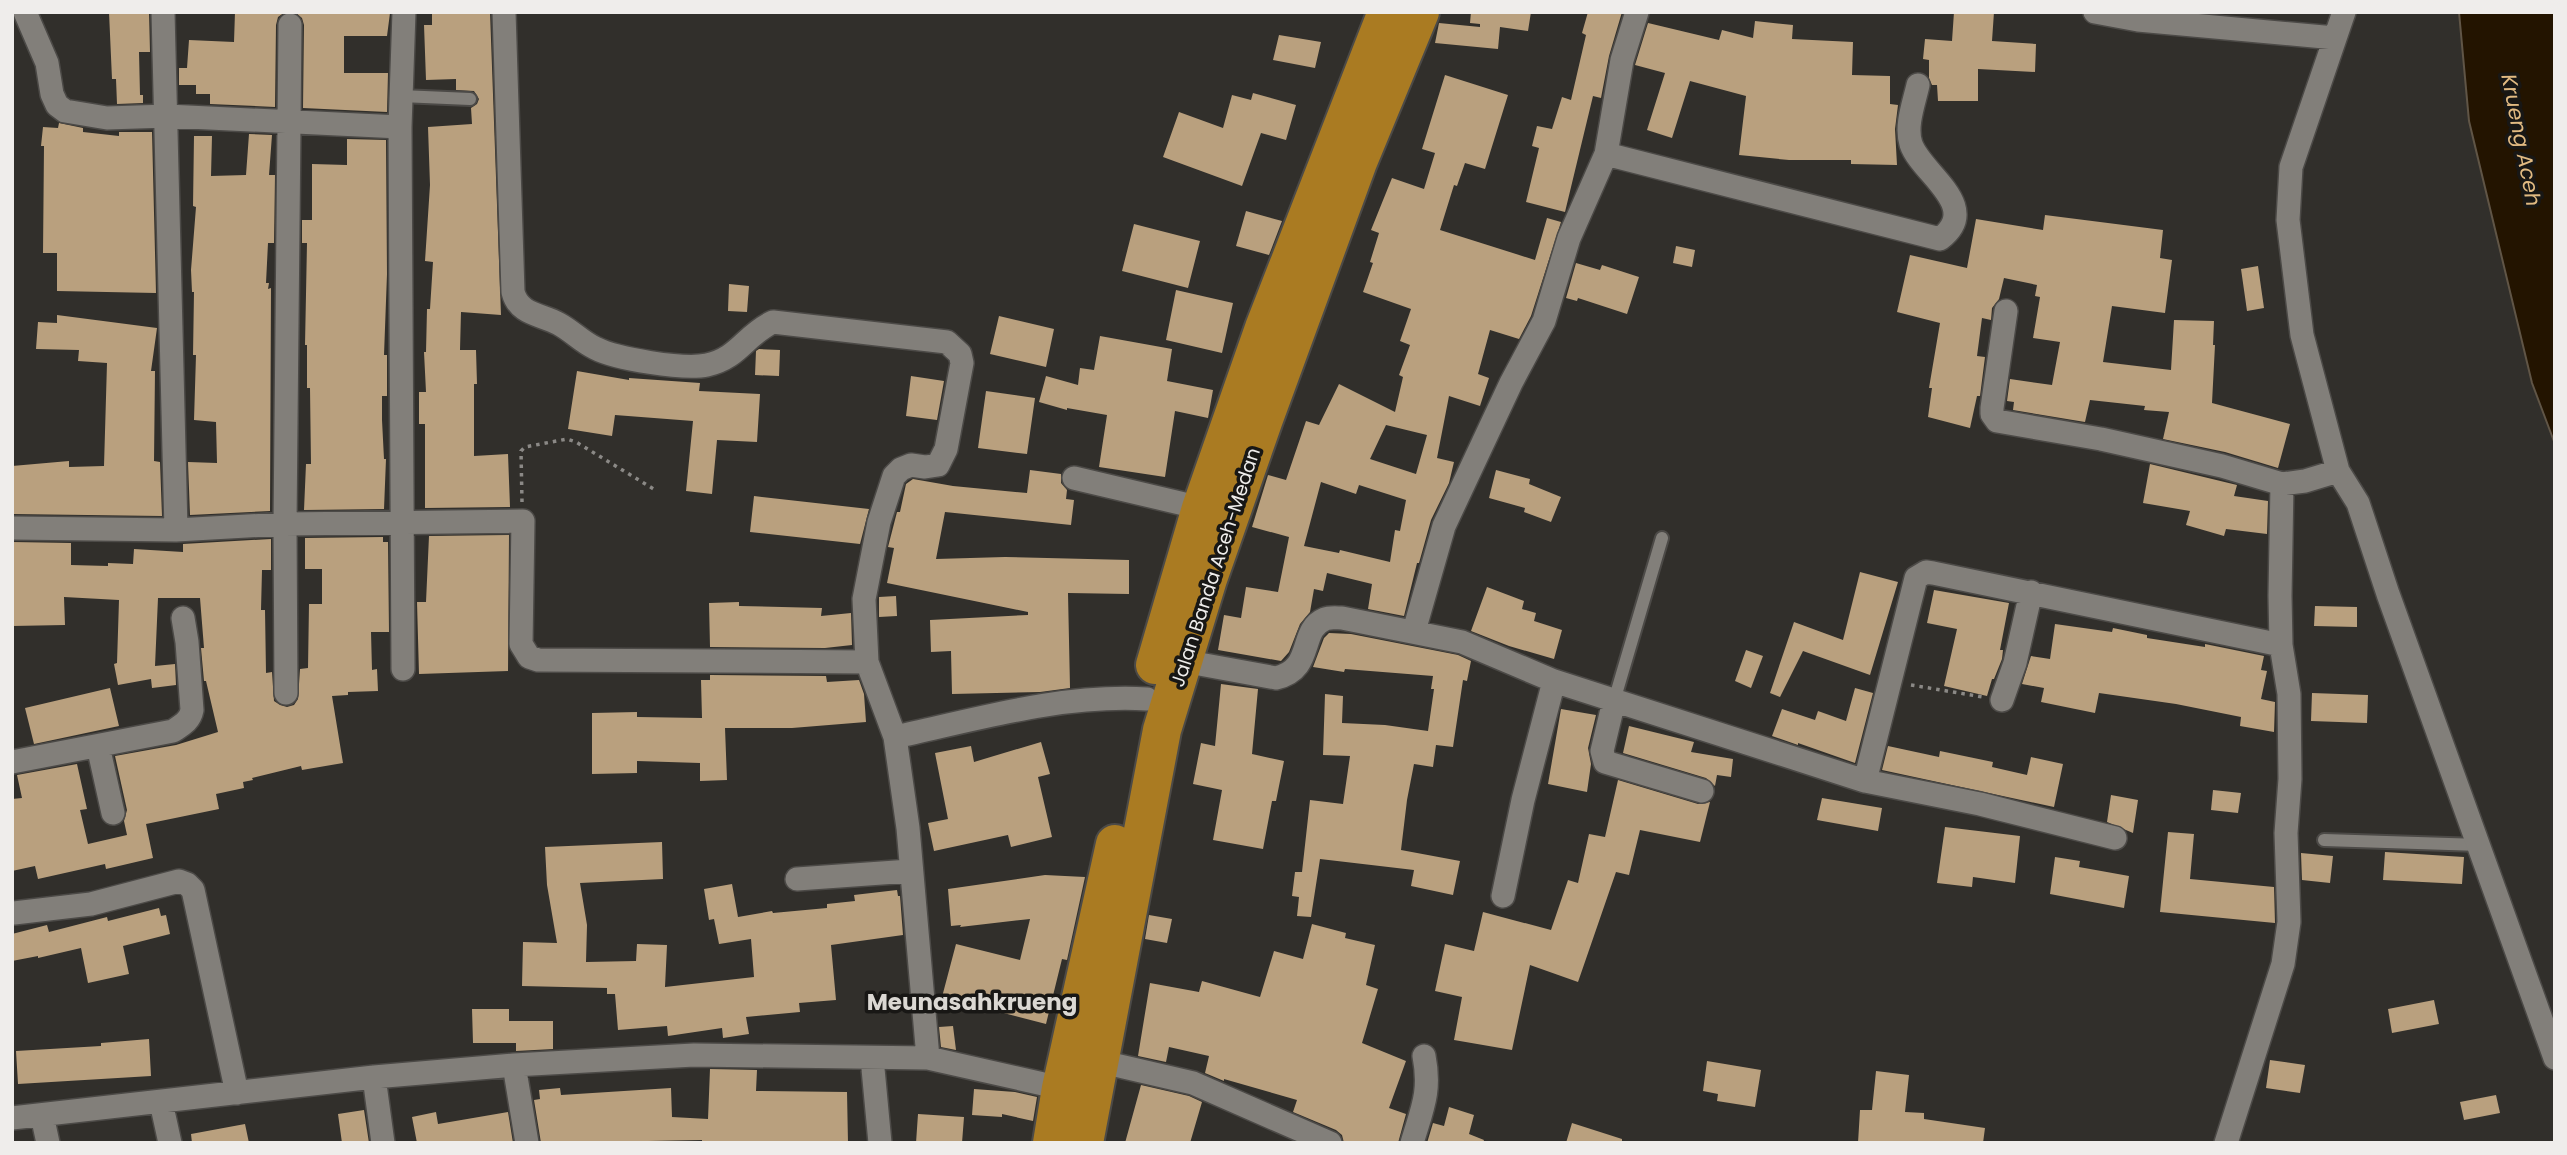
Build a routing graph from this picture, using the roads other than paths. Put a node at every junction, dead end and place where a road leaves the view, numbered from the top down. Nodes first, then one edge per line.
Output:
1 (25, 12) edge
2 (163, 12) edge
3 (404, 12) edge
4 (504, 12) edge
5 (1387, 12) edge
6 (1420, 12) edge
7 (1637, 12) edge
8 (2095, 12) edge
9 (2344, 12) edge
10 (290, 25) dead end
11 (2334, 38) junction
12 (1918, 85) dead end
13 (401, 96) junction
14 (470, 99) dead end
15 (167, 116) junction
16 (289, 121) junction
17 (400, 127) junction
18 (1606, 154) junction
19 (2006, 311) dead end
20 (2338, 471) junction
21 (1074, 478) dead end
22 (2282, 484) junction
23 (1201, 508) junction
24 (285, 524) junction
25 (402, 524) junction
26 (12, 528) edge
27 (176, 530) junction
28 (1662, 538) dead end
29 (2031, 592) junction
30 (183, 618) dead end
31 (1413, 631) junction
32 (2281, 645) junction
33 (1183, 661) junction
34 (867, 662) junction
35 (403, 669) dead end
36 (1554, 681) junction
37 (286, 693) dead end
38 (1147, 699) junction
39 (2002, 700) road end
40 (1614, 701) junction
41 (895, 737) junction
42 (98, 747) junction
43 (12, 762) edge
44 (1865, 780) junction
45 (1702, 791) dead end
46 (113, 813) dead end
47 (2115, 838) dead end
48 (2324, 840) dead end
49 (2480, 845) junction
50 (910, 871) junction
51 (797, 879) dead end
52 (1503, 896) dead end
53 (14, 913) dead end
54 (1424, 1056) dead end
55 (872, 1058) junction
56 (928, 1058) junction
57 (2555, 1058) edge
58 (1098, 1061) junction
59 (514, 1065) junction
60 (374, 1077) junction
61 (1061, 1088) junction
62 (237, 1093) junction
63 (161, 1102) junction
64 (42, 1115) junction
65 (12, 1118) edge
66 (48, 1143) edge
67 (170, 1143) edge
68 (383, 1143) edge
69 (527, 1143) edge
70 (880, 1143) edge
71 (1052, 1143) edge
72 (1084, 1143) edge
73 (1330, 1143) edge
74 (1412, 1143) edge
75 (2226, 1143) edge

1 - 15 street
2 - 15 street
3 - 13 street
4 - 34 street
5 - 23 highway, Jalan Banda Aceh-Medan
6 - 33 highway, Jalan Banda Aceh-Medan
7 - 18 street
8 - 11 street
9 - 11 street
10 - 16 street
11 - 20 street
12 - 18 street
13 - 14 lane
13 - 17 street
15 - 16 street
15 - 27 street
16 - 17 street
16 - 24 street
17 - 25 street
18 - 31 street
19 - 22 street
20 - 22 street
20 - 49 street
21 - 23 street
22 - 32 street
23 - 38 highway, Jalan Banda Aceh-Medan
24 - 25 street
24 - 27 street
24 - 37 street
25 - 34 street
25 - 35 street
26 - 27 street
28 - 40 lane
29 - 32 street
29 - 39 street
29 - 44 street
30 - 42 street
31 - 33 street
31 - 36 street
32 - 75 street
33 - 58 highway, Jalan Banda Aceh-Medan
34 - 41 street
36 - 40 street
36 - 52 street
38 - 41 street
38 - 61 highway, Jalan Banda Aceh-Medan
40 - 44 street
40 - 45 street
41 - 50 street
42 - 43 street
42 - 46 street
44 - 47 street
48 - 49 lane
49 - 57 street
50 - 51 street
50 - 56 street
53 - 62 street
54 - 74 street
55 - 56 street
55 - 59 street
55 - 70 street
56 - 61 street
58 - 72 highway, Jalan Banda Aceh-Medan
58 - 73 street
59 - 60 street
59 - 69 street
60 - 62 street
60 - 68 street
61 - 71 highway, Jalan Banda Aceh-Medan
62 - 63 street
63 - 64 street
63 - 67 street
64 - 65 street
64 - 66 street

